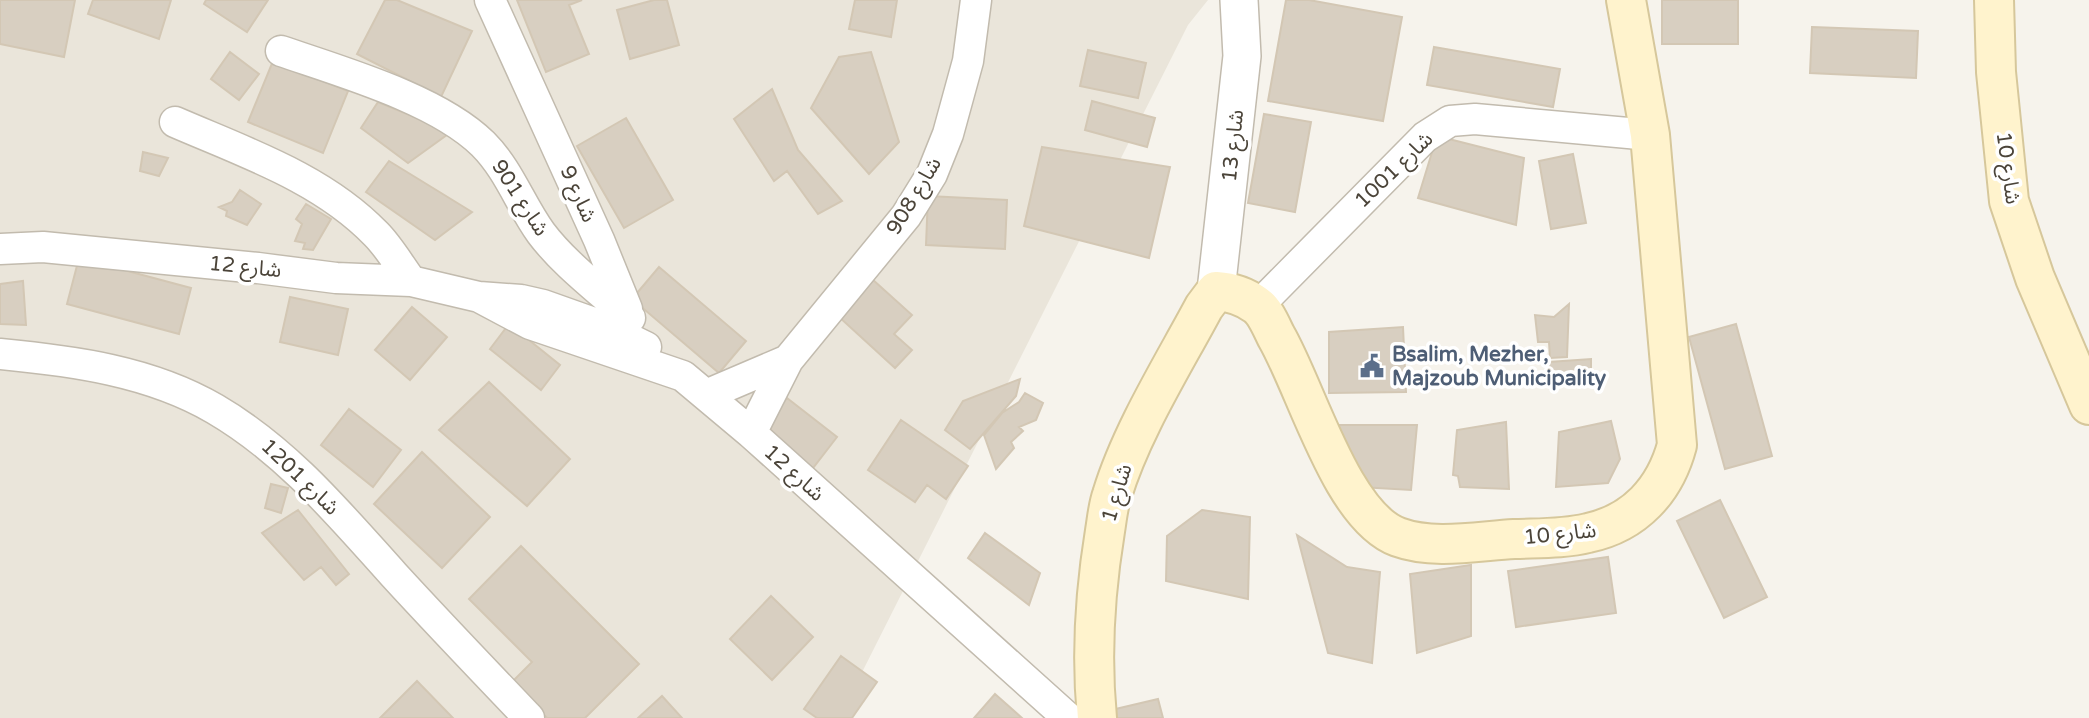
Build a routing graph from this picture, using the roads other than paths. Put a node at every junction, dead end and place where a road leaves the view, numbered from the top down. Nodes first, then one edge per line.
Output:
1 (490, 0) edge
2 (976, 0) edge
3 (1239, 0) edge
4 (1626, 0) edge
5 (1994, 0) edge
6 (281, 51) dead end
7 (175, 122) dead end
8 (1650, 135) junction
9 (3, 251) edge
10 (411, 281) junction
11 (1216, 291) junction
12 (479, 297) junction
13 (1258, 306) junction
14 (630, 318) junction
15 (0, 354) edge
16 (662, 355) junction
17 (788, 360) junction
18 (683, 376) junction
19 (706, 395) junction
20 (2089, 405) edge
21 (751, 433) junction
22 (529, 718) edge
23 (1068, 718) edge
24 (1097, 718) edge

1 - 14 street, شارع 9
2 - 17 street, شارع 908
3 - 11 street, شارع 13
4 - 8 main road, شارع 10
5 - 20 main road, شارع 10
6 - 14 street, شارع 901
7 - 10 street
8 - 13 street, شارع 1001
8 - 13 main road, شارع 10
9 - 10 street, شارع 12
10 - 12 street, شارع 12
11 - 13 main road
11 - 24 main road, شارع 1
12 - 16 street, شارع 12
12 - 18 street, شارع 12
14 - 16 street, شارع 9
15 - 22 street, شارع 1201
16 - 18 street, شارع 9
17 - 19 street, شارع 908
17 - 21 street, شارع 908
18 - 19 street, شارع 12
19 - 21 street, شارع 12
21 - 23 street, شارع 12

